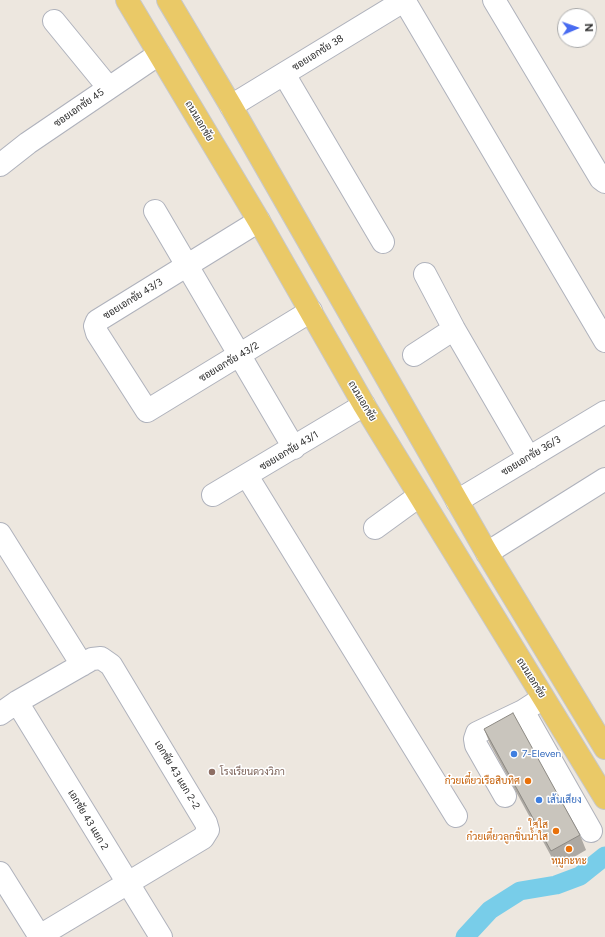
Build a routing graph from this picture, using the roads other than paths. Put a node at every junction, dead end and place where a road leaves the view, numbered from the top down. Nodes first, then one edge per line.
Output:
1 (127, 0) edge
2 (168, 0) edge
3 (405, 0) edge
4 (494, 0) edge
5 (54, 21) dead end
6 (159, 54) junction
7 (284, 74) junction
8 (108, 87) junction
9 (231, 106) junction
10 (0, 165) edge
11 (605, 182) edge
12 (155, 211) dead end
13 (259, 221) junction
14 (383, 242) dead end
15 (187, 266) junction
16 (425, 274) dead end
17 (311, 312) junction
18 (357, 326) junction
19 (454, 329) junction
20 (605, 341) edge
21 (328, 343) junction
22 (240, 355) junction
23 (414, 355) dead end
24 (364, 405) junction
25 (147, 411) joint
26 (605, 412) edge
27 (294, 448) junction
28 (529, 458) junction
29 (247, 476) junction
30 (605, 479) edge
31 (213, 495) dead end
32 (419, 496) junction
33 (457, 501) junction
34 (376, 528) dead end
35 (0, 534) edge
36 (487, 553) junction
37 (82, 666) junction
38 (543, 698) junction
39 (8, 708) edge
40 (523, 711) junction
41 (602, 736) edge
42 (505, 796) dead end
43 (605, 798) edge
44 (456, 816) dead end
45 (591, 831) dead end
46 (0, 873) edge
47 (127, 884) junction
48 (39, 937) edge
49 (161, 937) edge

1 - 6 main road, ถนนเอกชัย
2 - 9 main road
3 - 7 street, ซอยเอกชัย 38
3 - 20 street
4 - 11 street
5 - 8 street
6 - 8 street, ซอยเอกชัย 45
6 - 13 main road, ถนนเอกชัย
7 - 9 street, ซอยเอกชัย 38
7 - 14 street
8 - 10 street, ซอยเอกชัย 45
9 - 18 main road
12 - 15 street
13 - 15 street, ซอยเอกชัย 43/3
13 - 17 main road, ถนนเอกชัย
15 - 22 street
15 - 25 street, ซอยเอกชัย 43/3
16 - 19 street
17 - 21 main road, ถนนเอกชัย
17 - 22 street, ซอยเอกชัย 43/2
18 - 21 main road
18 - 33 main road
19 - 23 street
19 - 28 street
21 - 24 main road, ถนนเอกชัย
22 - 25 street, ซอยเอกชัย 43/2
22 - 27 street
24 - 27 street, ซอยเอกชัย 43/1
24 - 32 main road, ถนนเอกชัย
26 - 28 street, ซอยเอกชัย 36/3
27 - 29 street, ซอยเอกชัย 43/1
28 - 33 street, ซอยเอกชัย 36/3
29 - 31 street, ซอยเอกชัย 43/1
29 - 44 street
30 - 36 street
32 - 34 street
32 - 38 main road, ถนนเอกชัย
33 - 36 main road
35 - 37 street
36 - 41 main road
37 - 39 street
37 - 47 street, เอกชัย 43 แยก 2-2
38 - 40 street
38 - 43 main road, ถนนเอกชัย
39 - 47 street, เอกชัย 43 แยก 2
40 - 42 street
40 - 45 street
46 - 48 street
47 - 48 street
47 - 49 street, เอกชัย 43 แยก 2

